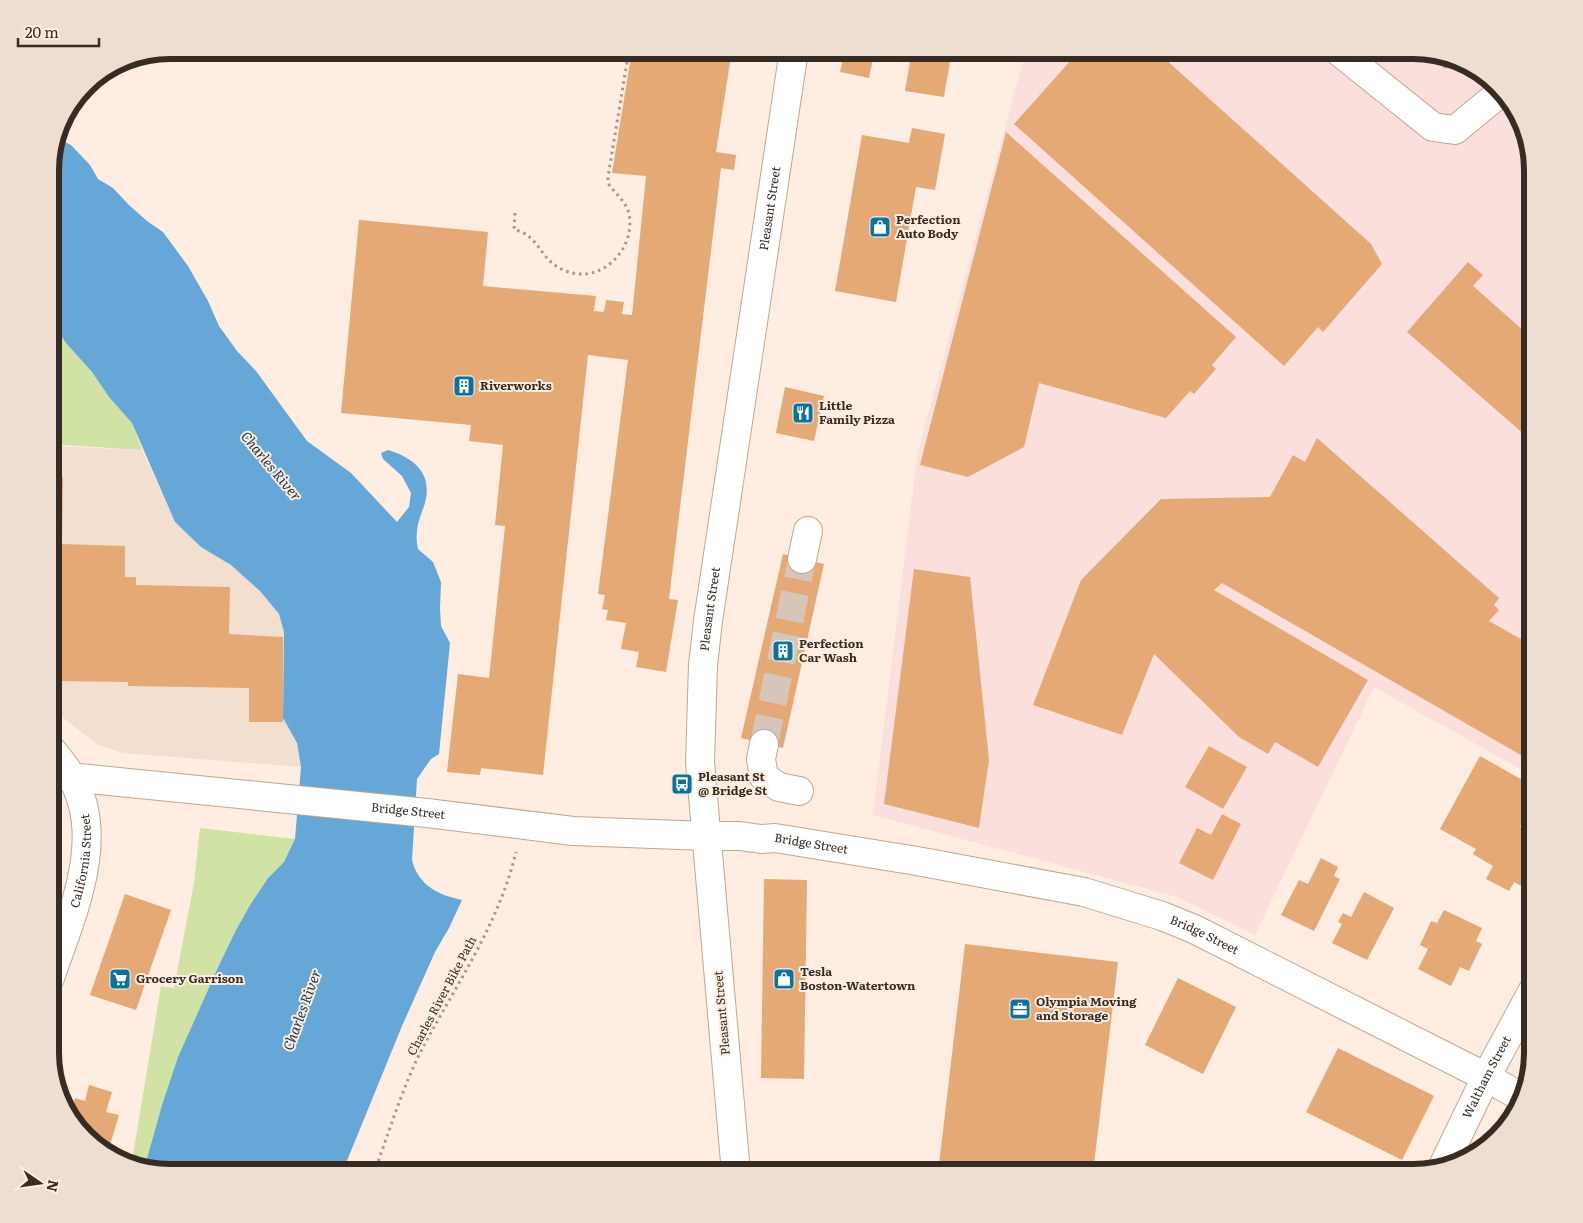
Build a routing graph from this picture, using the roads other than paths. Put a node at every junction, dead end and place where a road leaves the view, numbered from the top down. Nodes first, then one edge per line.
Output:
1 (793, 59) edge
2 (1348, 59) edge
3 (1496, 96) edge
4 (808, 531) dead end
5 (802, 559) tunnel mouth
6 (764, 744) tunnel mouth
7 (61, 776) edge
8 (799, 791) dead end
9 (707, 836) junction
10 (59, 951) edge
11 (1524, 1007) edge
12 (1486, 1077) junction
13 (1517, 1094) edge
14 (1447, 1159) edge
15 (735, 1164) edge

1 - 9 street, Pleasant Street
2 - 3 street
4 - 5 street
6 - 8 street
7 - 9 street, Bridge Street
7 - 10 street, California Street
9 - 12 street, Bridge Street
9 - 15 street, Pleasant Street
11 - 12 street, Waltham Street
12 - 13 street, Bridge Street
12 - 14 street, Waltham Street

